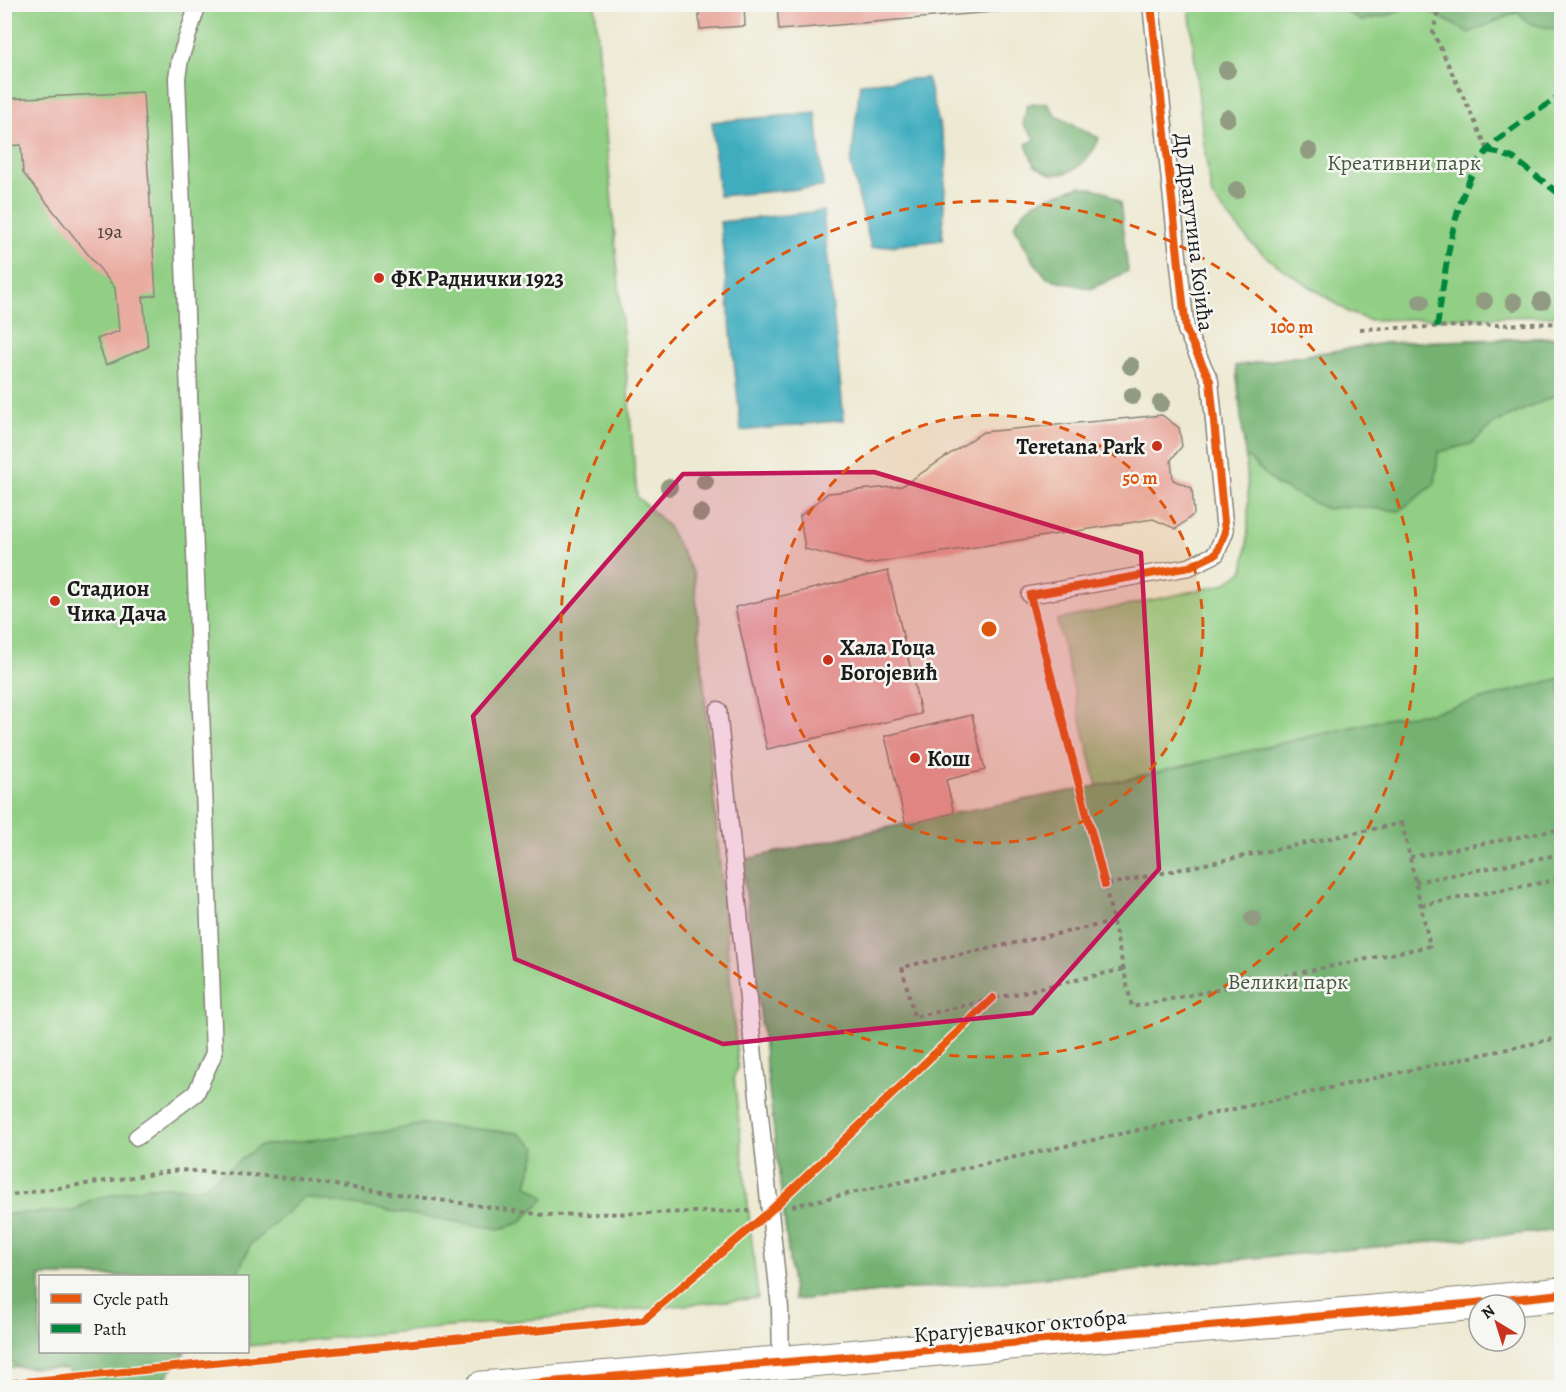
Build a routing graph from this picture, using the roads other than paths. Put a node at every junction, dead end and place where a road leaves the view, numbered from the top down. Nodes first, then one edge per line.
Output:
1 (198, 4) edge
2 (1151, 4) edge
3 (1030, 595) road end
4 (718, 710) dead end
5 (137, 1137) dead end
6 (1562, 1294) edge
7 (782, 1364) junction
8 (482, 1388) edge

1 - 5 lane
2 - 3 lane, Др Драгутина Којића
4 - 7 lane
6 - 7 street, Крагујевачког октобра
7 - 8 street, Крагујевачког октобра

